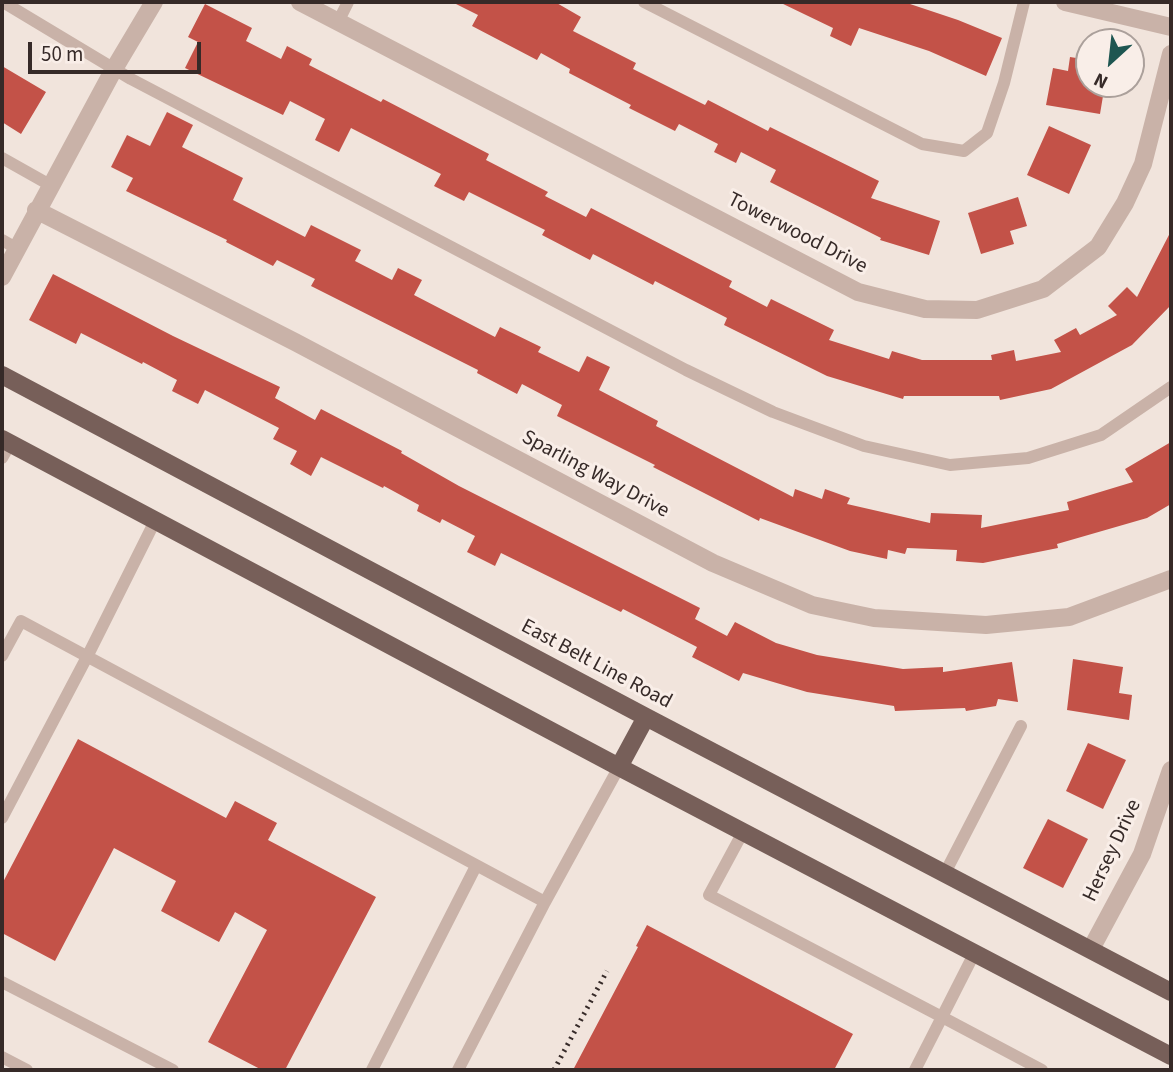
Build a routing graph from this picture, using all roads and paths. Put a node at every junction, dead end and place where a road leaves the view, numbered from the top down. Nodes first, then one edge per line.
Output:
1 (3, 2) edge
2 (154, 2) edge
3 (300, 2) edge
4 (348, 2) edge
5 (644, 2) edge
6 (1024, 2) edge
7 (1065, 2) edge
8 (338, 22) junction
9 (1171, 27) edge
10 (1171, 54) edge
11 (114, 69) junction
12 (2, 158) edge
13 (50, 185) junction
14 (36, 209) junction
15 (9, 244) edge
16 (2, 277) edge
17 (2, 375) edge
18 (1171, 387) edge
19 (5, 447) edge
20 (155, 521) junction
21 (1170, 585) edge
22 (2, 656) edge
23 (88, 656) junction
24 (646, 717) junction
25 (1021, 726) dead end
26 (619, 767) junction
27 (1171, 770) edge
28 (2, 818) edge
29 (743, 831) junction
30 (476, 866) junction
31 (945, 873) junction
32 (544, 902) junction
33 (1091, 949) junction
34 (975, 952) junction
35 (2, 982) edge
36 (1171, 992) edge
37 (942, 1017) junction
38 (1171, 1056) edge
39 (2, 1057) edge
40 (27, 1070) edge
41 (173, 1070) edge
42 (372, 1070) edge
43 (458, 1070) edge
44 (915, 1070) edge
45 (1041, 1070) edge

1 - 11 lane
2 - 11 street
3 - 8 street, Towerwood Drive
4 - 8 lane
5 - 6 lane
7 - 9 street
8 - 10 street, Towerwood Drive
11 - 13 street
11 - 18 lane
12 - 13 lane
13 - 14 street
14 - 15 street
14 - 21 street, Sparling Way Drive
15 - 16 street
17 - 24 main road, East Belt Line Road
19 - 20 main road
20 - 23 lane
20 - 26 main road
22 - 23 lane
23 - 28 lane
23 - 30 lane
24 - 26 main road
24 - 31 main road, East Belt Line Road
25 - 31 lane
26 - 29 main road
26 - 32 lane
27 - 33 street, Hersey Drive
29 - 34 main road
29 - 37 lane
30 - 32 lane
30 - 42 lane
31 - 33 main road, East Belt Line Road
32 - 43 lane
33 - 36 main road, East Belt Line Road
34 - 37 lane
34 - 38 main road
35 - 41 lane
37 - 44 lane
37 - 45 lane
39 - 40 lane

